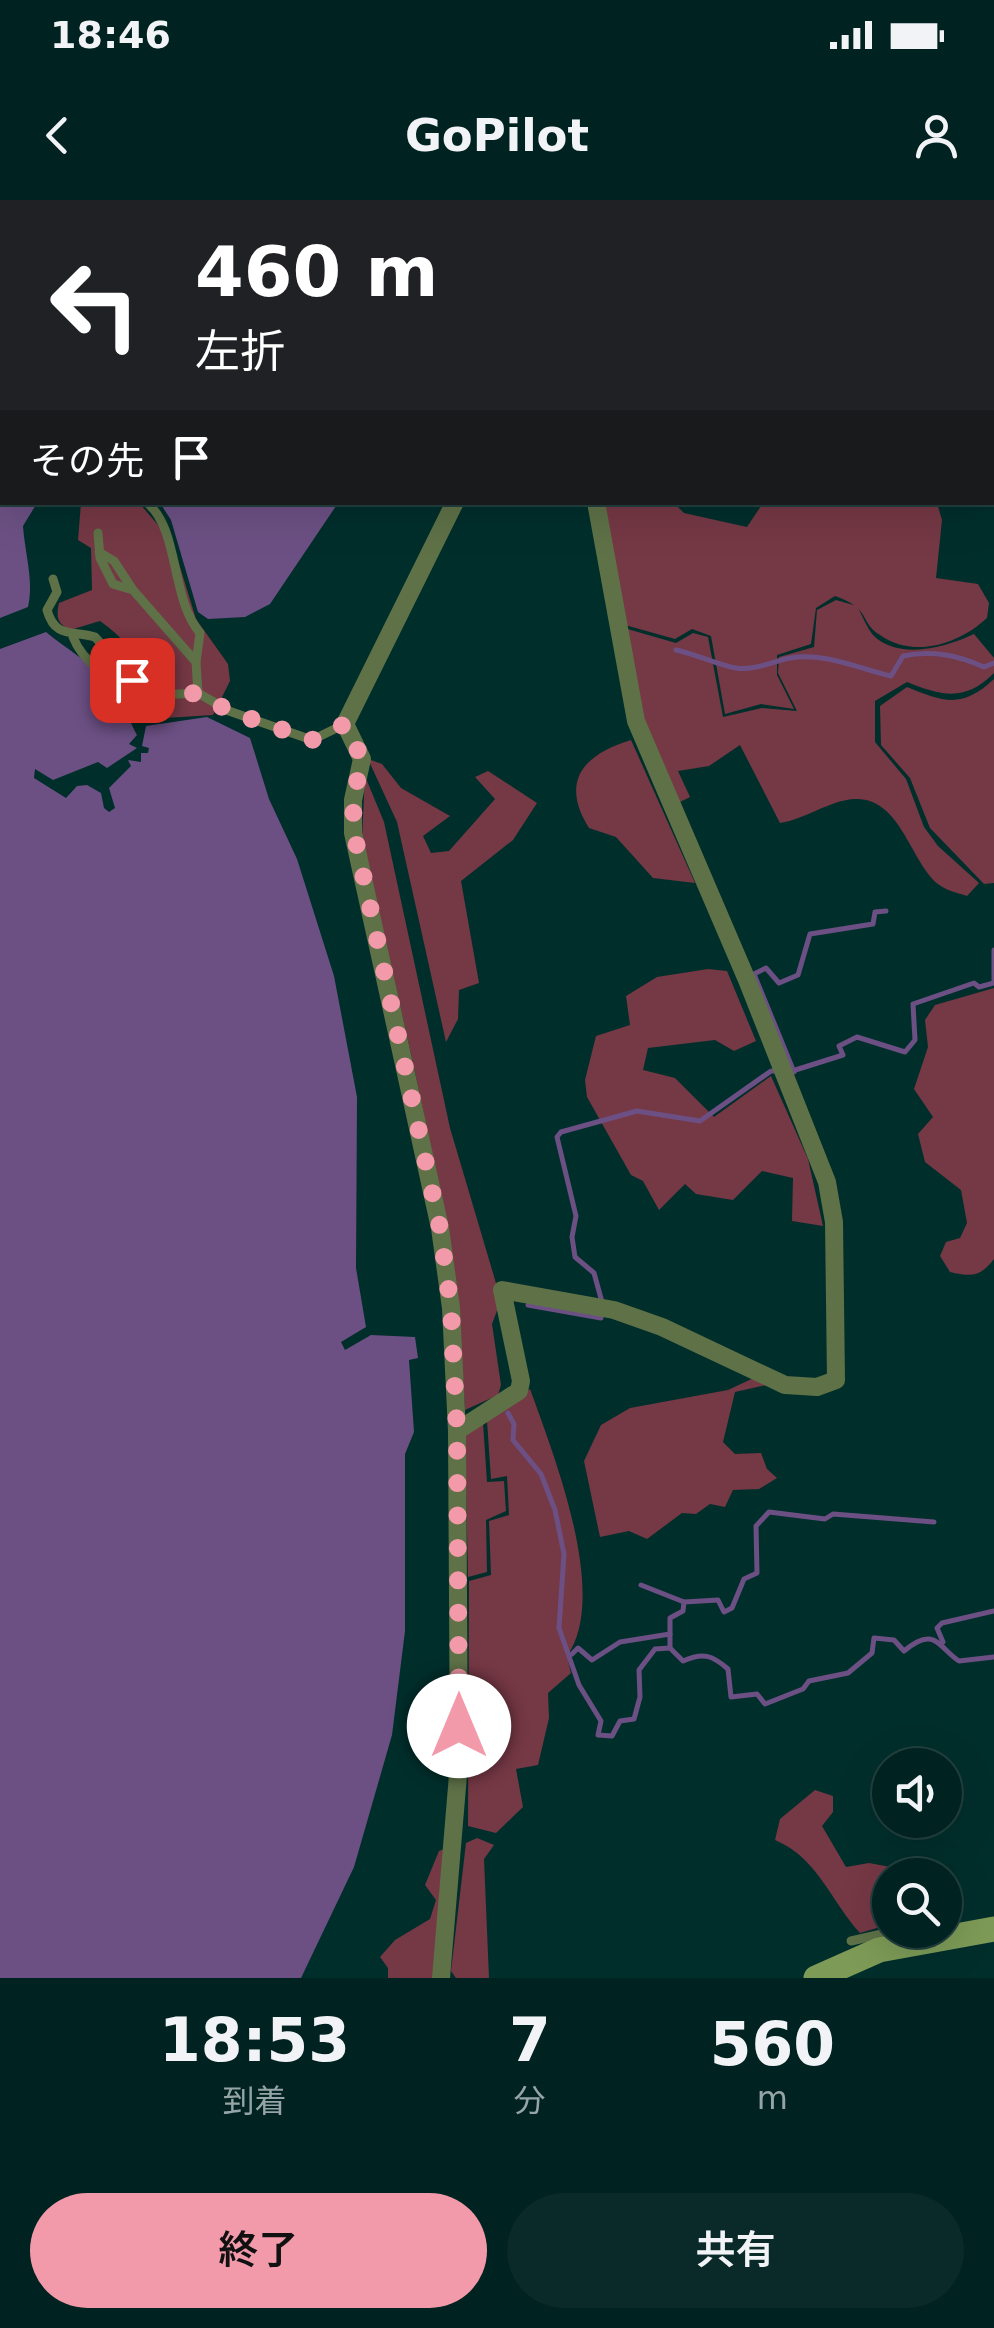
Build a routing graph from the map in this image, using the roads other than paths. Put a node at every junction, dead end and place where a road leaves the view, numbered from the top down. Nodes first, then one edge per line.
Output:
1 (148, 505) edge
2 (454, 505) edge
3 (597, 505) edge
4 (98, 533) dead end
5 (54, 579) dead end
6 (74, 637) junction
7 (196, 662) junction
8 (142, 689) junction
9 (198, 693) junction
10 (345, 724) junction
11 (457, 1431) junction
12 (994, 1928) edge
13 (962, 1934) edge
14 (872, 1936) edge
15 (851, 1941) dead end
16 (890, 1948) edge
17 (440, 1978) edge
18 (816, 1978) edge

1 - 7 lane
2 - 10 street
3 - 11 street
4 - 7 lane
5 - 6 lane
6 - 8 lane
6 - 8 lane
7 - 9 lane
8 - 9 lane
9 - 10 lane
10 - 11 street
11 - 17 street
12 - 13 street
14 - 15 lane
16 - 18 street

